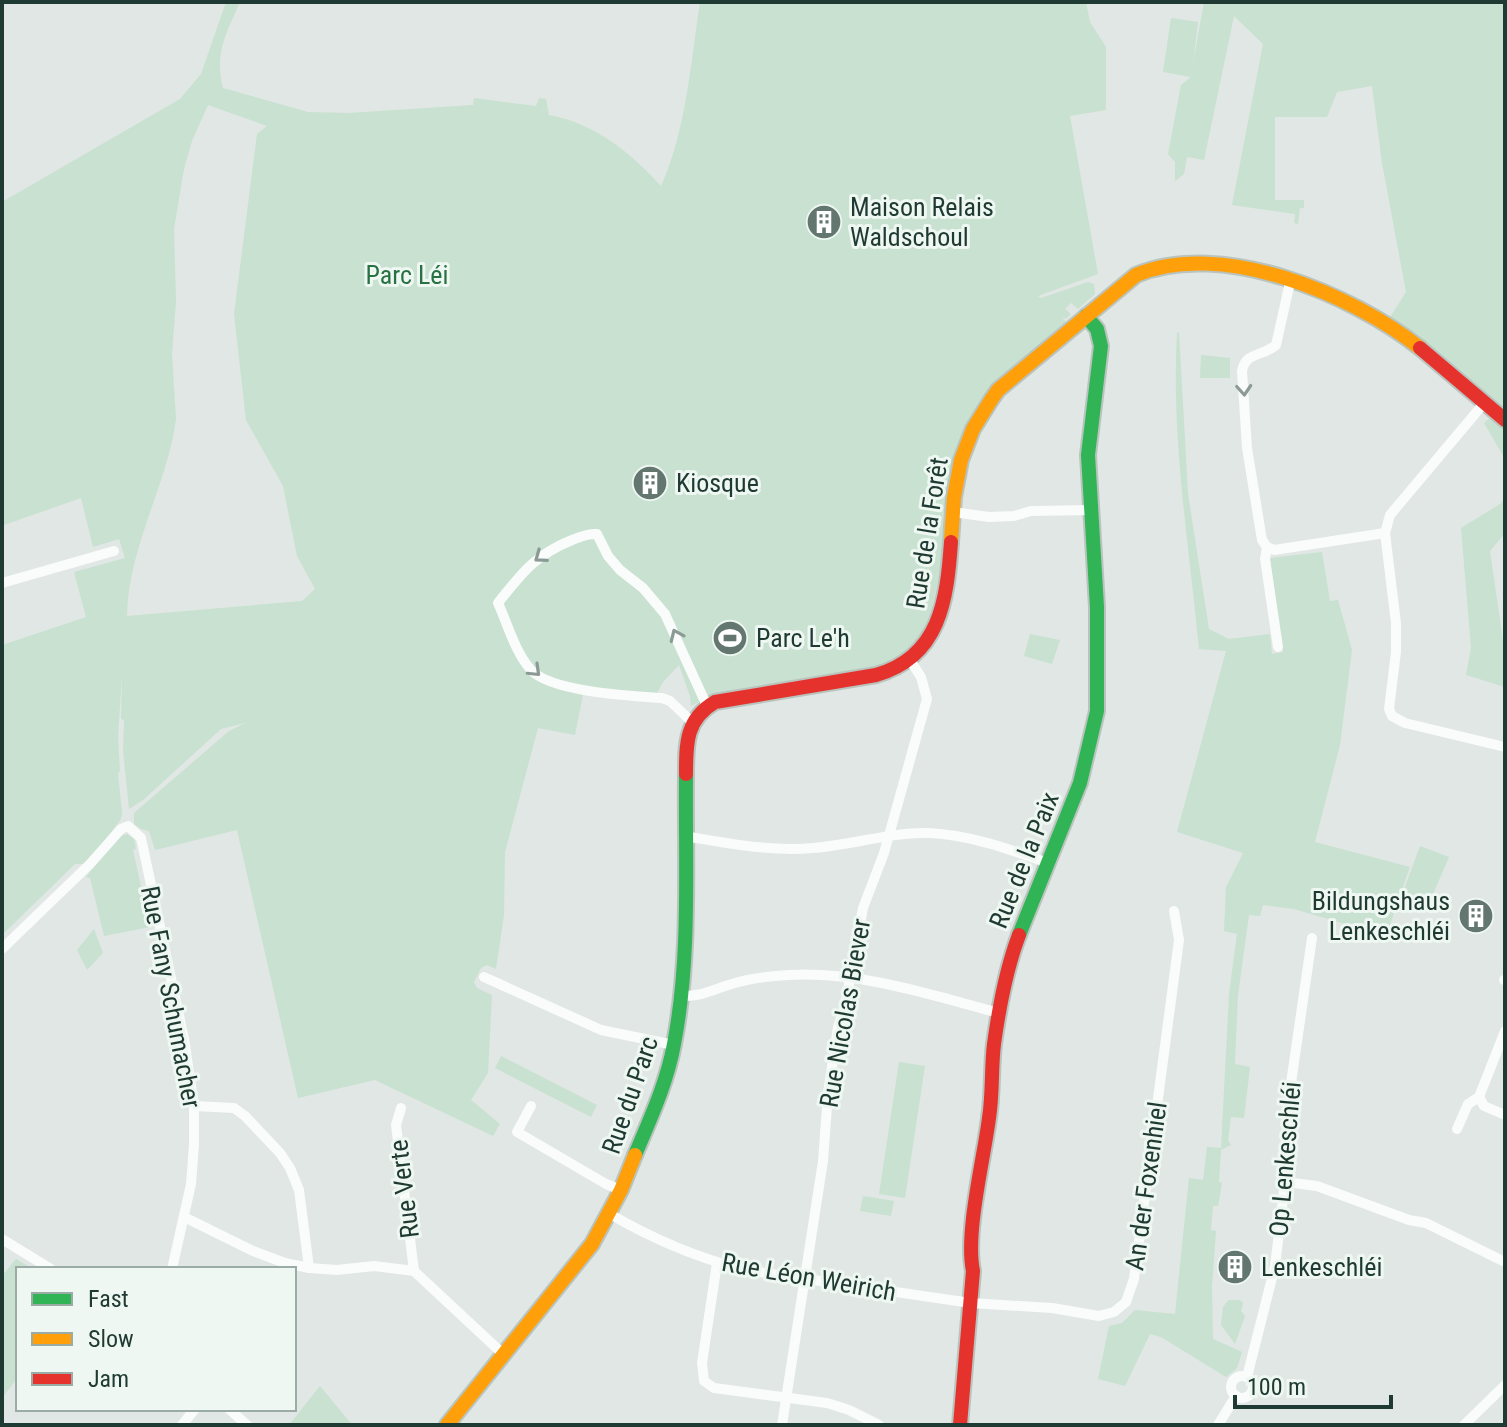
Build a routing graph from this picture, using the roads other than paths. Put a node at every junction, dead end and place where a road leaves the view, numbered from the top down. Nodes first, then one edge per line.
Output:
1 (1291, 278) junction
2 (1086, 316) junction
3 (1485, 402) junction
4 (1505, 420) edge
5 (1092, 510) junction
6 (953, 512) junction
7 (1385, 533) junction
8 (1267, 547) junction
9 (114, 551) dead end
10 (2, 583) edge
11 (1278, 647) dead end
12 (910, 660) junction
13 (707, 706) junction
14 (692, 722) junction
15 (1505, 747) edge
16 (684, 836) junction
17 (887, 836) junction
18 (1048, 863) junction
19 (1174, 911) dead end
20 (1312, 938) dead end
21 (2, 949) edge
22 (484, 977) dead end
23 (850, 979) junction
24 (682, 996) junction
25 (999, 1013) junction
26 (1505, 1031) edge
27 (674, 1045) junction
28 (1479, 1097) junction
29 (194, 1106) junction
30 (531, 1106) dead end
31 (401, 1108) dead end
32 (1505, 1115) edge
33 (1457, 1129) dead end
34 (1285, 1182) junction
35 (621, 1190) junction
36 (610, 1214) junction
37 (184, 1217) junction
38 (2, 1239) edge
39 (1505, 1262) edge
40 (717, 1263) junction
41 (48, 1267) edge
42 (172, 1267) edge
43 (309, 1268) junction
44 (414, 1271) junction
45 (804, 1280) junction
46 (971, 1303) junction
47 (503, 1354) junction
48 (1247, 1377) junction
49 (1505, 1385) edge
50 (1236, 1396) junction
51 (787, 1398) junction
52 (231, 1411) edge
53 (451, 1423) edge
54 (247, 1425) edge
55 (782, 1425) edge
56 (879, 1425) edge
57 (960, 1425) edge
58 (1218, 1425) edge
59 (1464, 1425) edge

1 - 2 street, Rue de la Forêt
1 - 3 street, Rue de la Forêt
1 -> 8 street
2 - 5 street, Rue de la Paix
2 - 6 street, Rue de la Forêt
3 - 4 street, Rue de la Forêt
3 - 7 street
5 - 6 street
5 - 18 street, Rue de la Paix
6 - 12 street, Rue de la Forêt
7 - 8 street
7 - 15 street
8 - 11 street
9 - 10 street
12 - 13 street, Rue de la Forêt
12 - 17 street, Rue Nicolas Biever
13 - 14 street
13 -> 14 street
14 - 16 street, Rue du Parc
16 - 17 street
16 - 24 street, Rue du Parc
17 - 18 street
17 - 23 street, Rue Nicolas Biever
18 - 25 street, Rue de la Paix
19 - 46 street, An der Foxenhiel
20 - 34 street, Op Lenkeschléi
21 - 29 street, Rue Fany Schumacher
22 - 27 street
23 - 24 street
23 - 25 street
23 - 45 street, Rue Nicolas Biever
24 - 27 street, Rue du Parc
25 - 46 street, Rue de la Paix
26 - 28 street
27 - 35 street, Rue du Parc
28 - 32 street
28 - 33 street
29 - 37 street, Rue Fany Schumacher
29 - 43 street
30 - 35 street
31 - 44 street, Rue Verte
34 - 39 street
34 - 48 street, Op Lenkeschléi
35 - 36 street, Rue du Parc
36 - 40 street, Rue Léon Weirich
36 - 47 street, Rue du Parc
37 - 42 street, Rue Fany Schumacher
37 - 43 street
38 - 41 street
40 - 45 street, Rue Léon Weirich
40 - 51 street
43 - 44 street
44 - 47 street
45 - 46 street, Rue Léon Weirich
45 - 51 street, Rue Nicolas Biever
46 - 57 street, Rue de la Paix
47 - 53 street, Rue du Parc
48 - 50 street, Op Lenkeschléi
48 - 50 street, Op Lenkeschléi
49 - 59 street
50 - 58 street, Op Lenkeschléi
51 - 55 street, Rue Nicolas Biever
51 - 56 street
52 - 54 street

